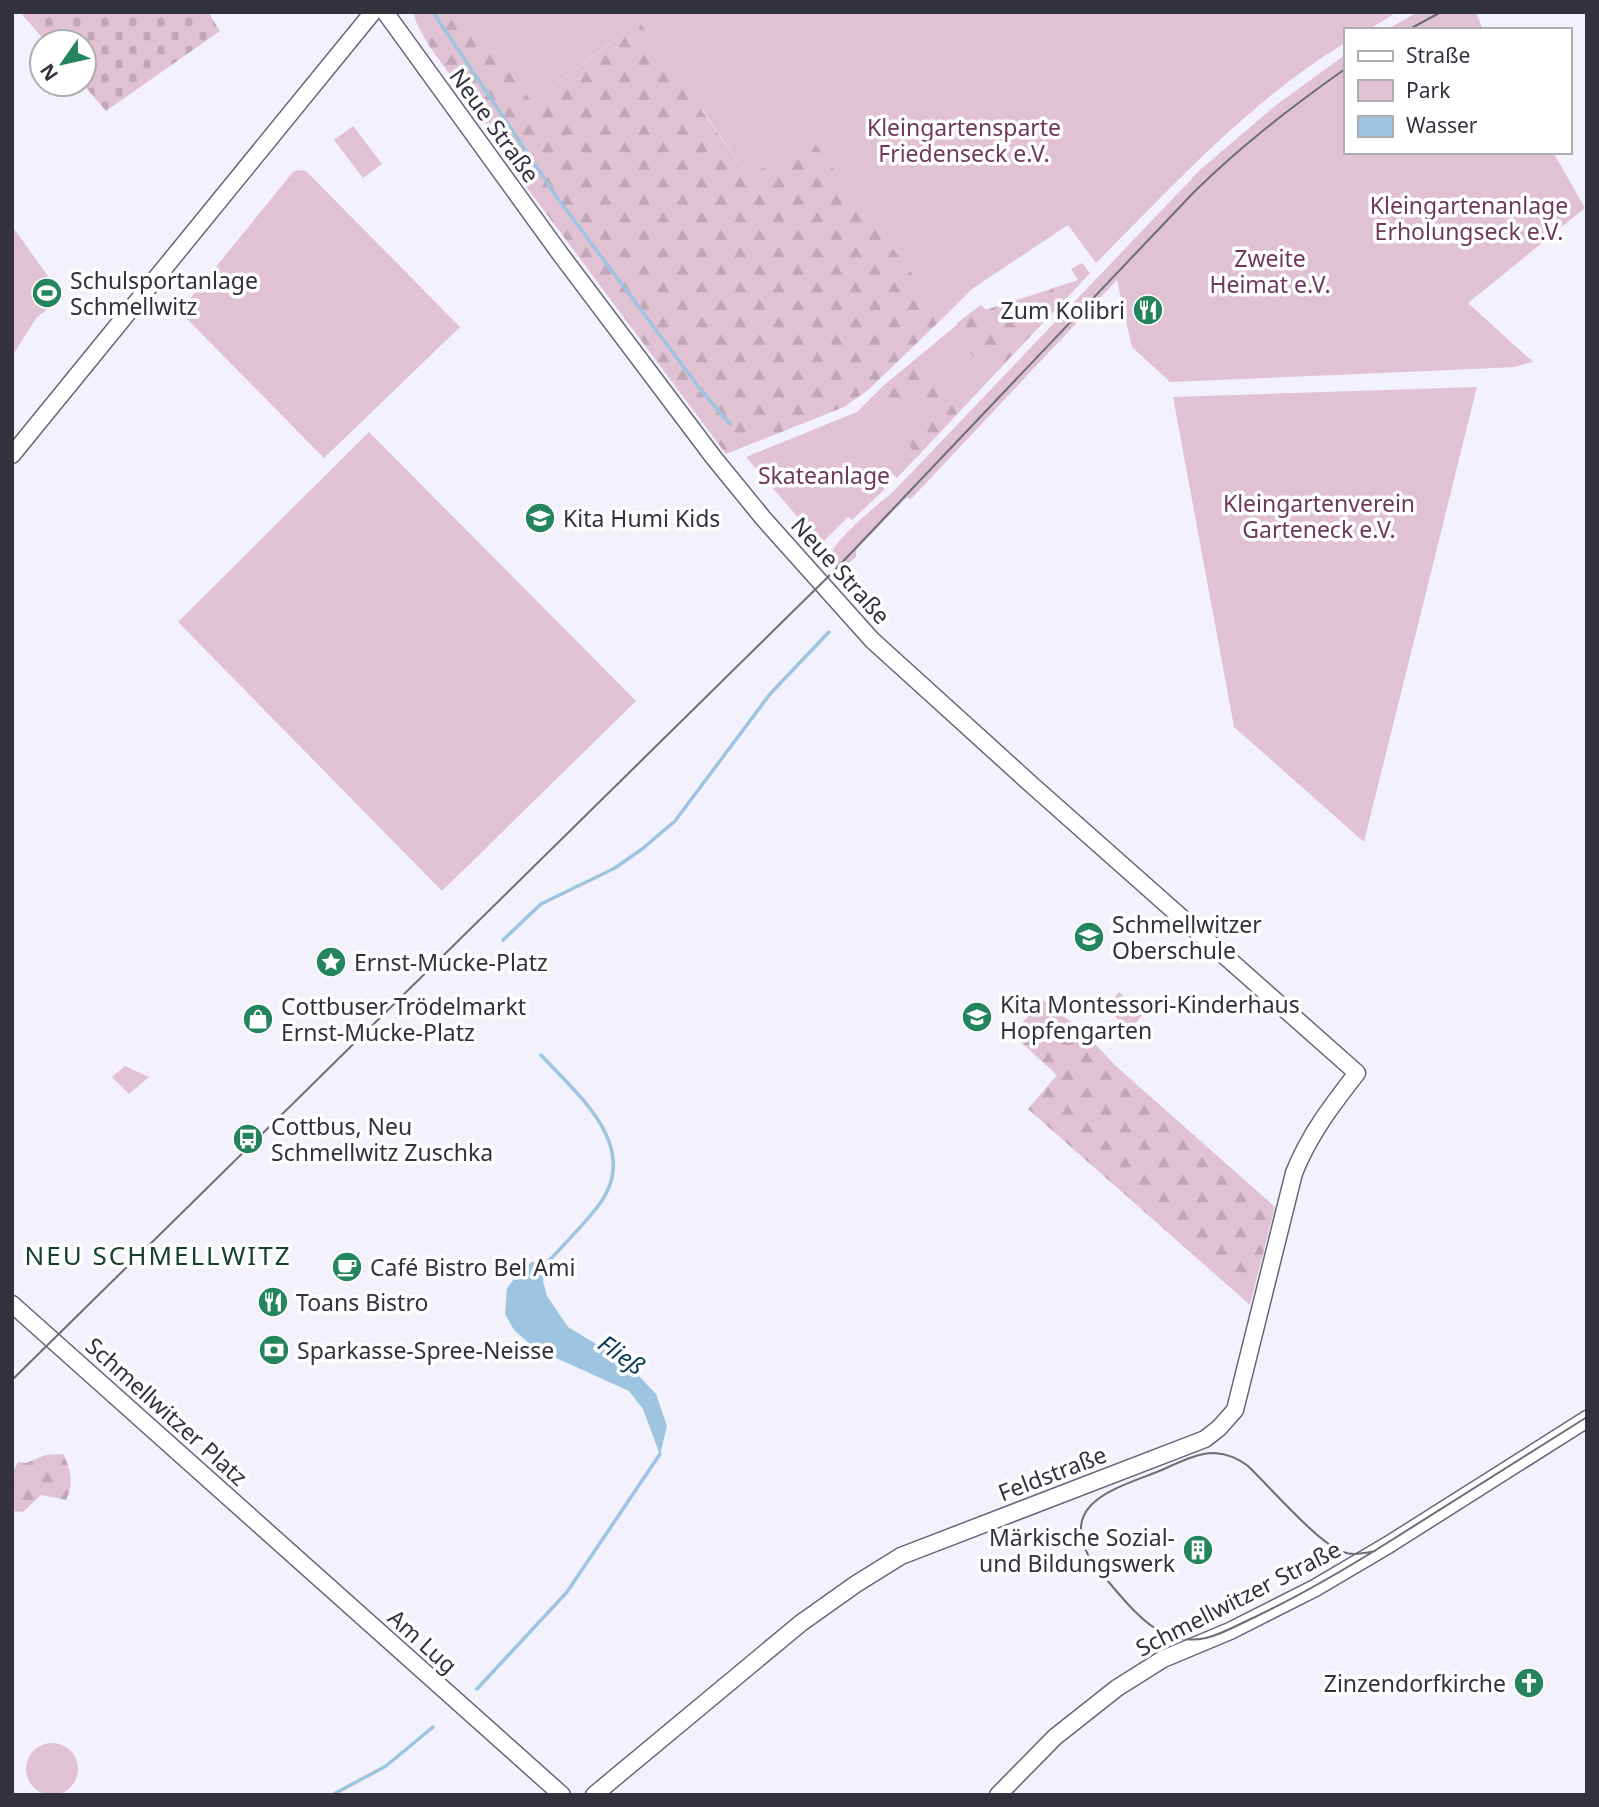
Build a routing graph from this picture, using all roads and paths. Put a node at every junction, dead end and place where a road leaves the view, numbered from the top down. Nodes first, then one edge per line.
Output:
1 (373, 12) edge
2 (384, 12) edge
3 (12, 455) edge
4 (1357, 1073) joint
5 (12, 1304) edge
6 (1587, 1419) edge
7 (255, 1521) joint
8 (562, 1795) edge
9 (594, 1795) edge
10 (998, 1795) edge

1 - 3 street
2 - 4 street, Neue Straße
4 - 9 street, Feldstraße
5 - 7 street, Schmellwitzer Platz
6 - 10 street, Schmellwitzer Straße
7 - 8 street, Am Lug

